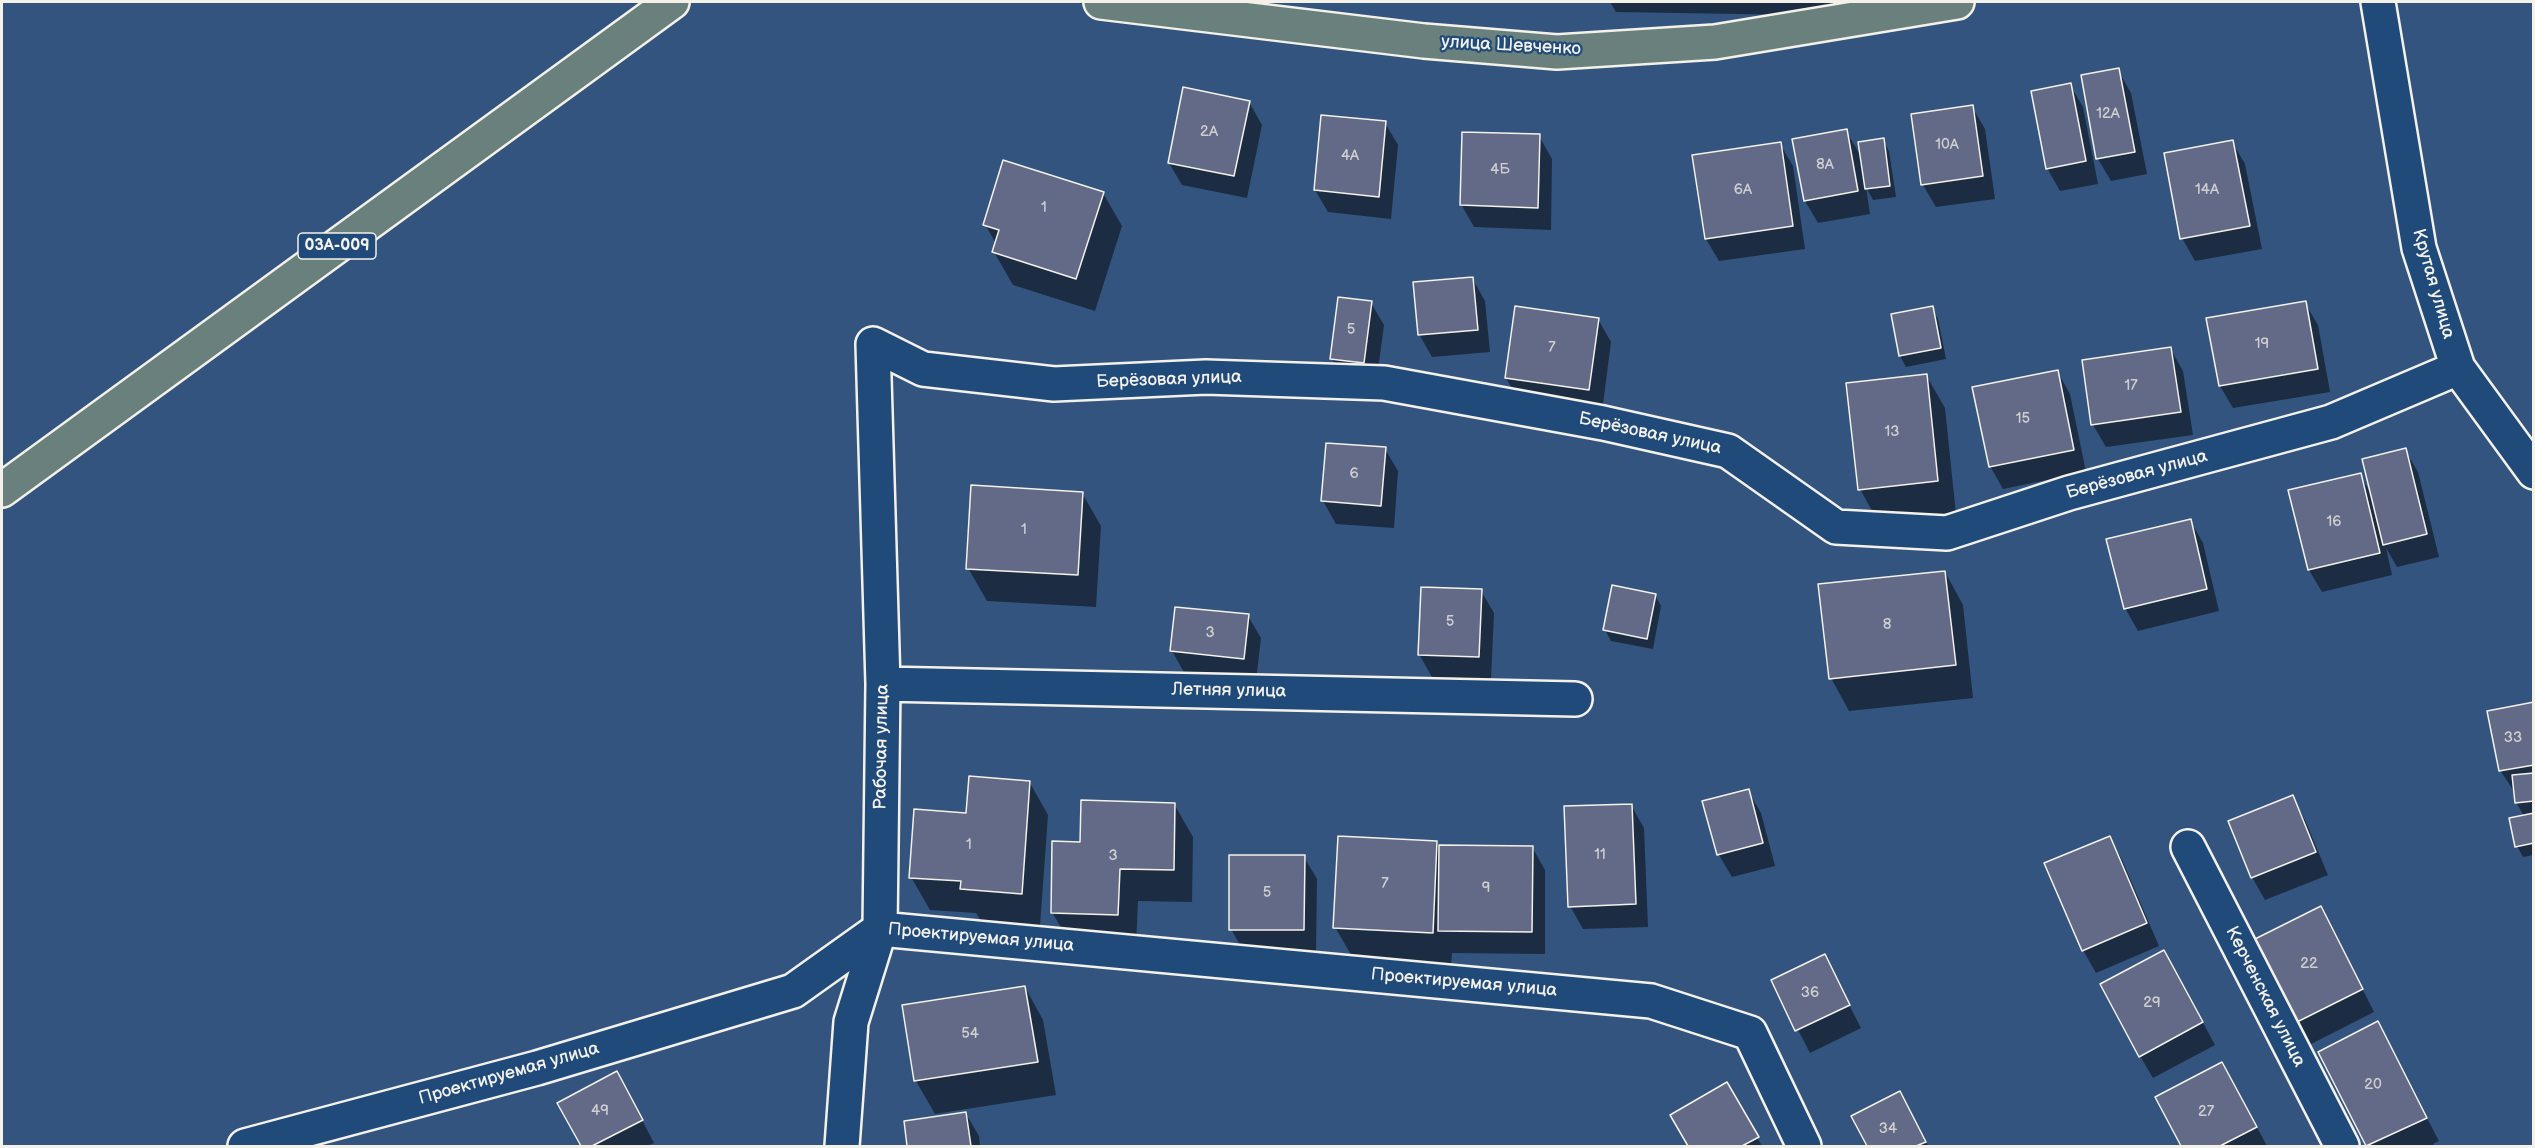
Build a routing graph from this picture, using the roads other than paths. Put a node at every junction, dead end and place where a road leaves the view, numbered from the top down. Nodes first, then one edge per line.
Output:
1 (672, 2) edge
2 (1101, 2) edge
3 (1957, 2) edge
4 (2378, 2) edge
5 (873, 344) joint
6 (2458, 368) junction
7 (2534, 472) edge
8 (2, 490) edge
9 (883, 684) junction
10 (1575, 699) dead end
11 (2188, 847) dead end
12 (880, 929) junction
13 (245, 1146) edge
14 (842, 1146) edge
15 (1804, 1146) edge
16 (2342, 1146) edge

1 - 8 main road, 03А-009
2 - 3 main road, улица Шевченко
4 - 6 street, Крутая улица
5 - 6 street, Берёзовая улица
5 - 9 street, Рабочая улица
6 - 7 street, Крутая улица
9 - 10 street, Летняя улица
9 - 12 street, Рабочая улица
11 - 16 street, Керченская улица
12 - 13 street, Проектируемая улица
12 - 14 street, Рабочая улица
12 - 15 street, Проектируемая улица

